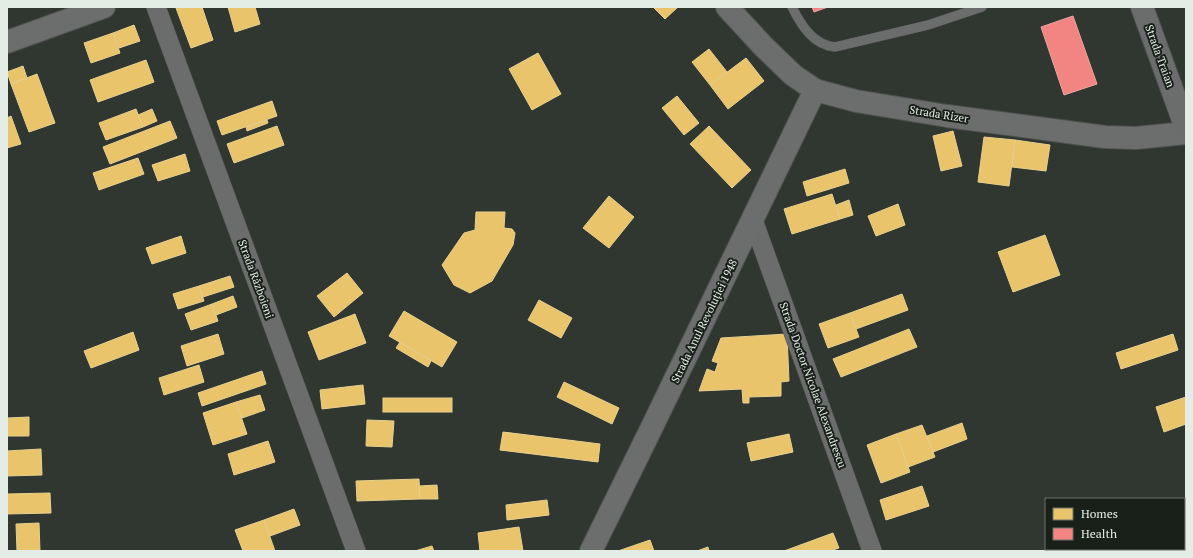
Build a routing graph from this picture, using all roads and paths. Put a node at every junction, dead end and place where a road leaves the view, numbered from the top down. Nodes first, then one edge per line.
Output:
1 (104, 7) edge
2 (156, 7) edge
3 (727, 7) edge
4 (792, 7) edge
5 (982, 7) edge
6 (1142, 7) edge
7 (7, 42) edge
8 (815, 90) junction
9 (1186, 128) edge
10 (1186, 133) edge
11 (753, 220) junction
12 (356, 551) edge
13 (590, 551) edge
14 (872, 551) edge

1 - 7 street
2 - 12 street, Strada Războieni
3 - 8 street, Strada Rizer
4 - 5 lane
6 - 9 main road, Strada Traian
8 - 10 street, Strada Rizer
8 - 11 street, Strada Anul Revoluției 1948
11 - 13 street, Strada Anul Revoluției 1948
11 - 14 street, Strada Doctor Nicolae Alexandrescu

